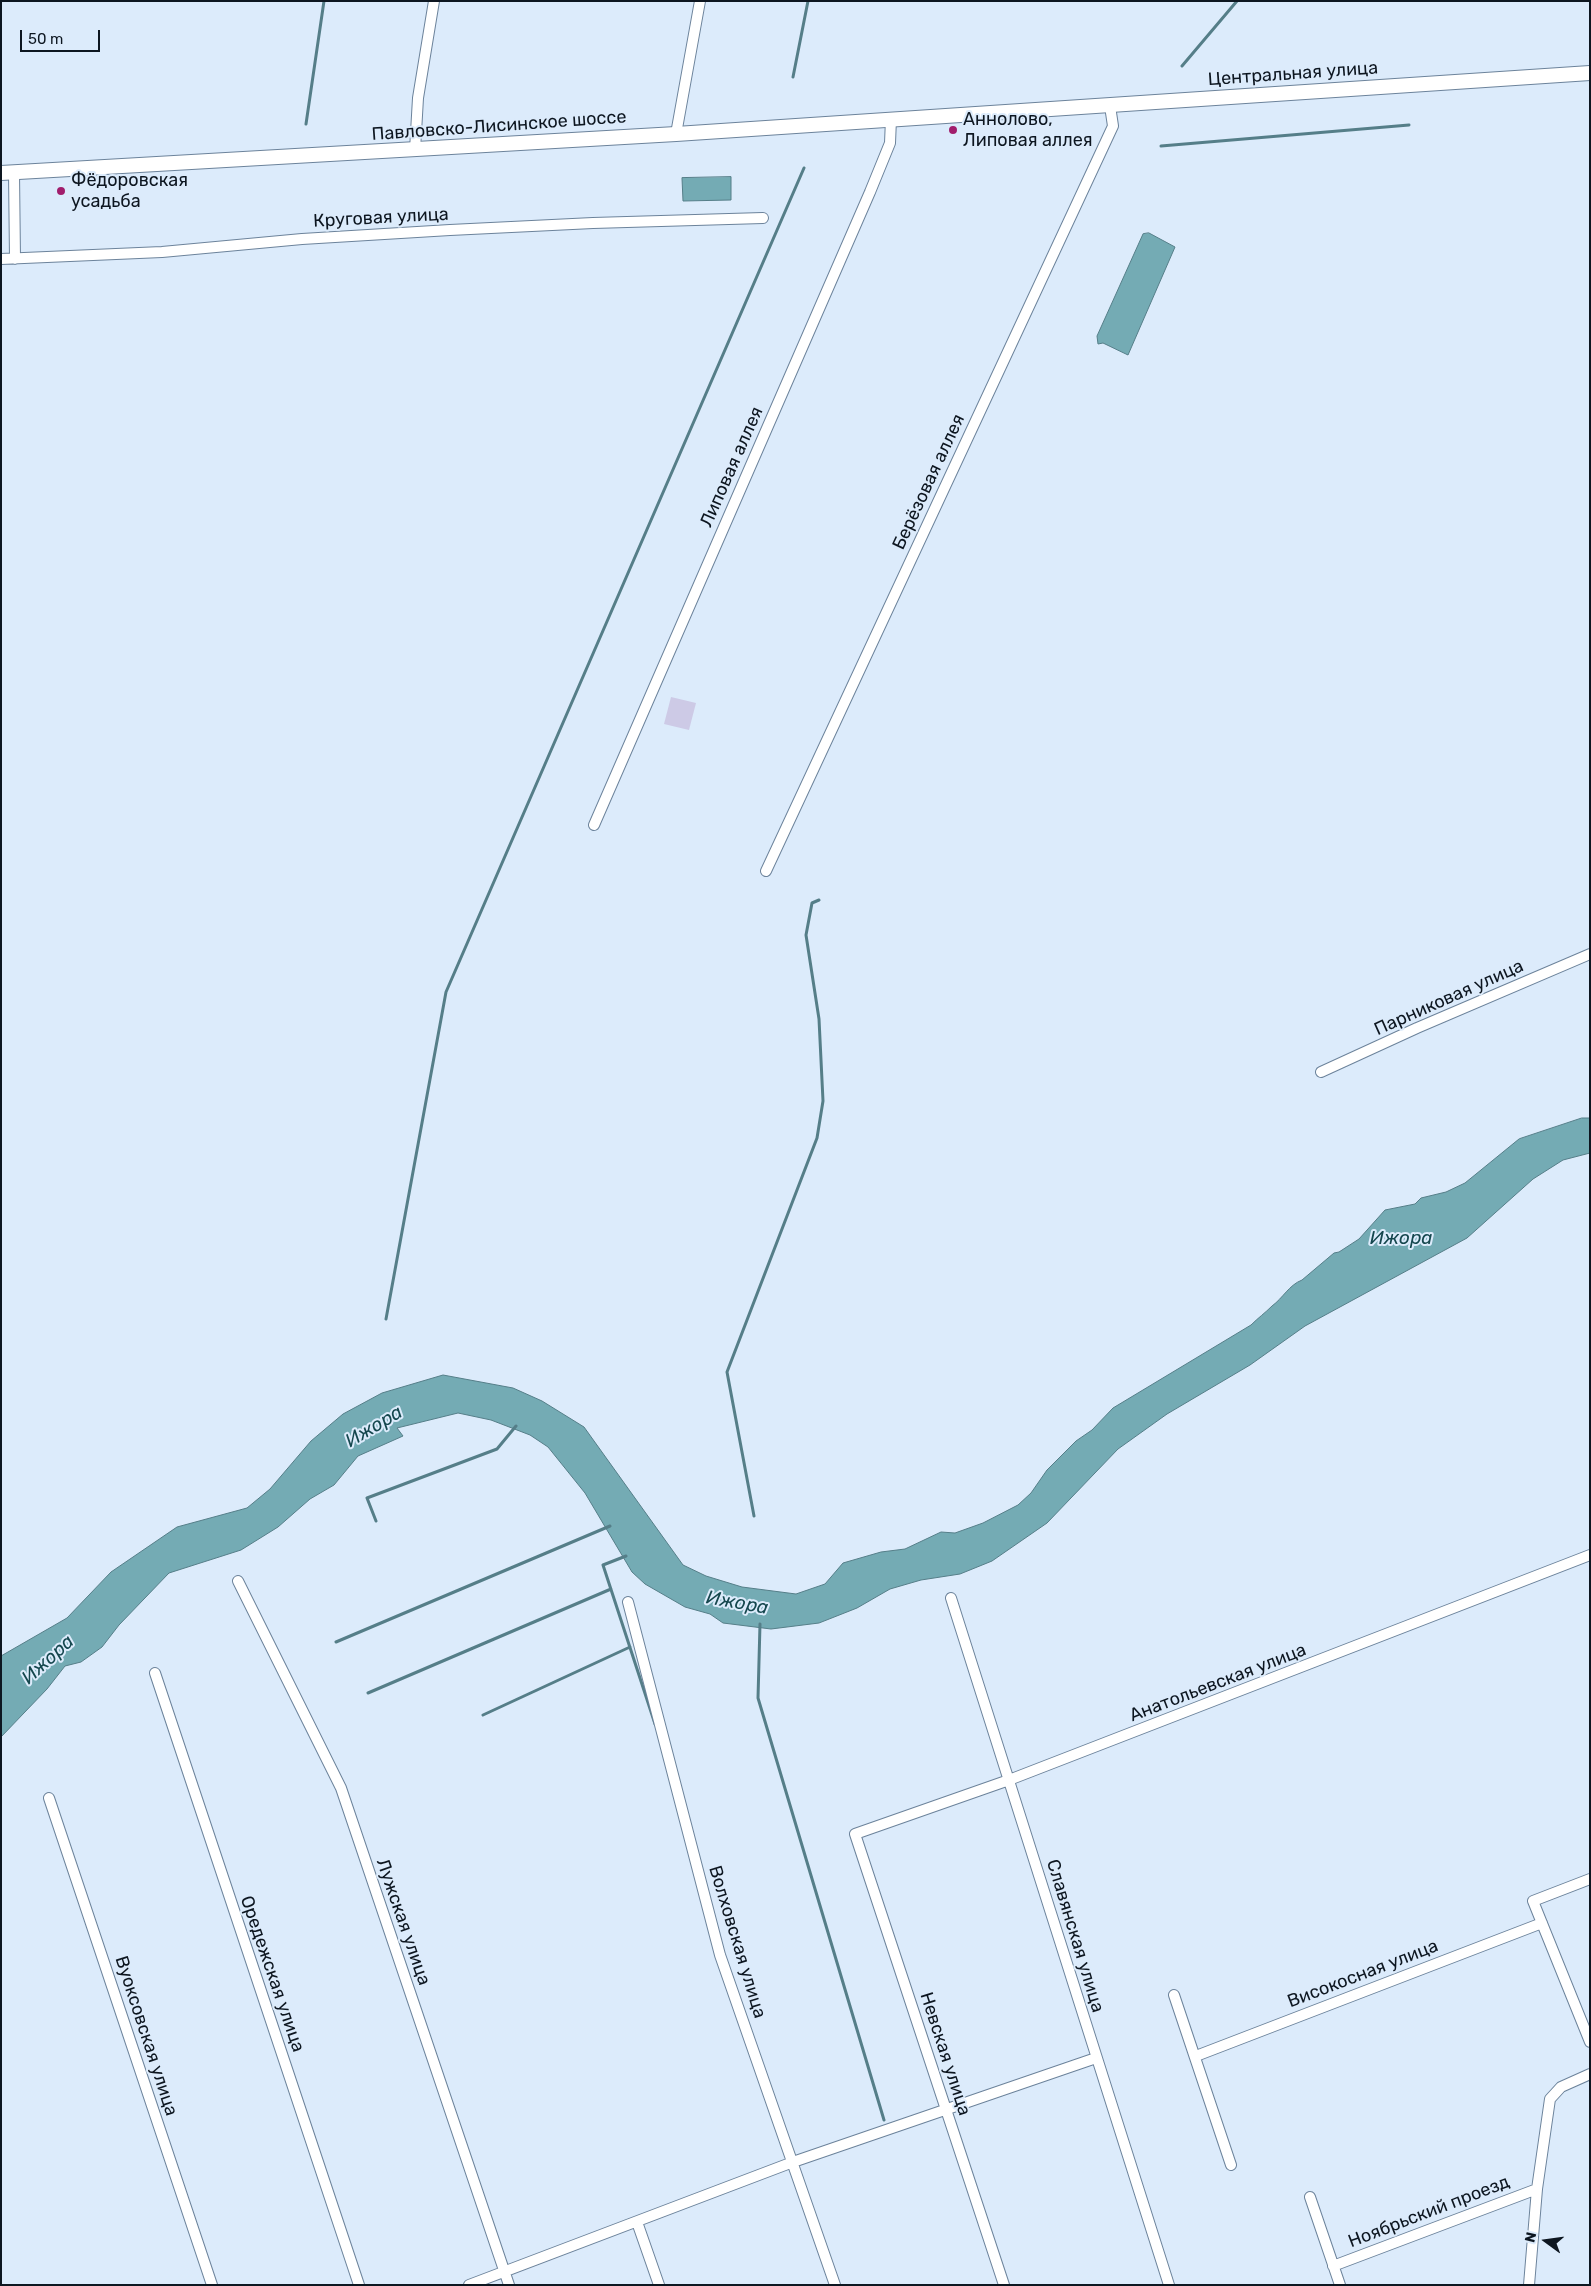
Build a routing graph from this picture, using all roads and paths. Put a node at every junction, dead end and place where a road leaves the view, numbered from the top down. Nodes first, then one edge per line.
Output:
1 (434, 1) edge
2 (700, 1) edge
3 (1590, 73) edge
4 (1110, 106) junction
5 (999, 112) joint
6 (891, 120) junction
7 (676, 134) junction
8 (415, 150) junction
9 (7, 173) edge
10 (762, 218) dead end
11 (1, 259) edge
12 (15, 259) junction
13 (594, 825) dead end
14 (766, 871) dead end
15 (1590, 954) edge
16 (1321, 1072) dead end
17 (1590, 1555) edge
18 (238, 1581) dead end
19 (951, 1598) dead end
20 (628, 1602) dead end
21 (154, 1673) dead end
22 (1009, 1780) junction
23 (49, 1798) dead end
24 (855, 1834) joint
25 (1590, 1879) edge
26 (1542, 1923) junction
27 (1174, 1995) dead end
28 (1590, 2042) edge
29 (1196, 2056) junction
30 (1096, 2058) junction
31 (1590, 2074) edge
32 (946, 2109) junction
33 (793, 2162) junction
34 (1231, 2166) dead end
35 (1537, 2190) junction
36 (1310, 2198) dead end
37 (637, 2222) junction
38 (1333, 2266) junction
39 (504, 2271) junction
40 (212, 2285) edge
41 (359, 2285) edge
42 (469, 2285) edge
43 (509, 2285) edge
44 (659, 2285) edge
45 (835, 2285) edge
46 (1004, 2285) edge
47 (1169, 2285) edge
48 (1340, 2285) edge
49 (1529, 2285) edge

1 - 8 street
2 - 7 street
3 - 4 main road, Центральная улица
4 - 5 main road, Центральная улица
4 - 14 street, Берёзовая аллея
5 - 6 main road, Павловско-Лисинское шоссе
6 - 7 main road, Павловско-Лисинское шоссе
6 - 13 street, Липовая аллея
7 - 8 main road, Павловско-Лисинское шоссе
8 - 9 main road, Павловско-Лисинское шоссе
9 - 12 street
10 - 12 street, Круговая улица
11 - 12 street, Круговая улица
15 - 16 street, Парниковая улица
17 - 22 street, Анатольевская улица
18 - 39 street, Лужская улица
19 - 22 street, Славянская улица
20 - 33 street, Волховская улица
21 - 41 street, Оредежская улица
22 - 24 street, Анатольевская улица
22 - 30 street, Славянская улица
23 - 40 street, Вуоксовская улица
24 - 32 street, Невская улица
25 - 26 street
26 - 28 street
26 - 29 street, Високосная улица
27 - 29 street
29 - 34 street
30 - 32 street
30 - 47 street, Славянская улица
31 - 35 street
32 - 33 street
32 - 46 street, Невская улица
33 - 37 street
33 - 45 street, Волховская улица
35 - 38 street, Ноябрьский проезд
35 - 49 street
36 - 38 street
37 - 39 street
37 - 44 street
38 - 48 street
39 - 42 street
39 - 43 street, Лужская улица

